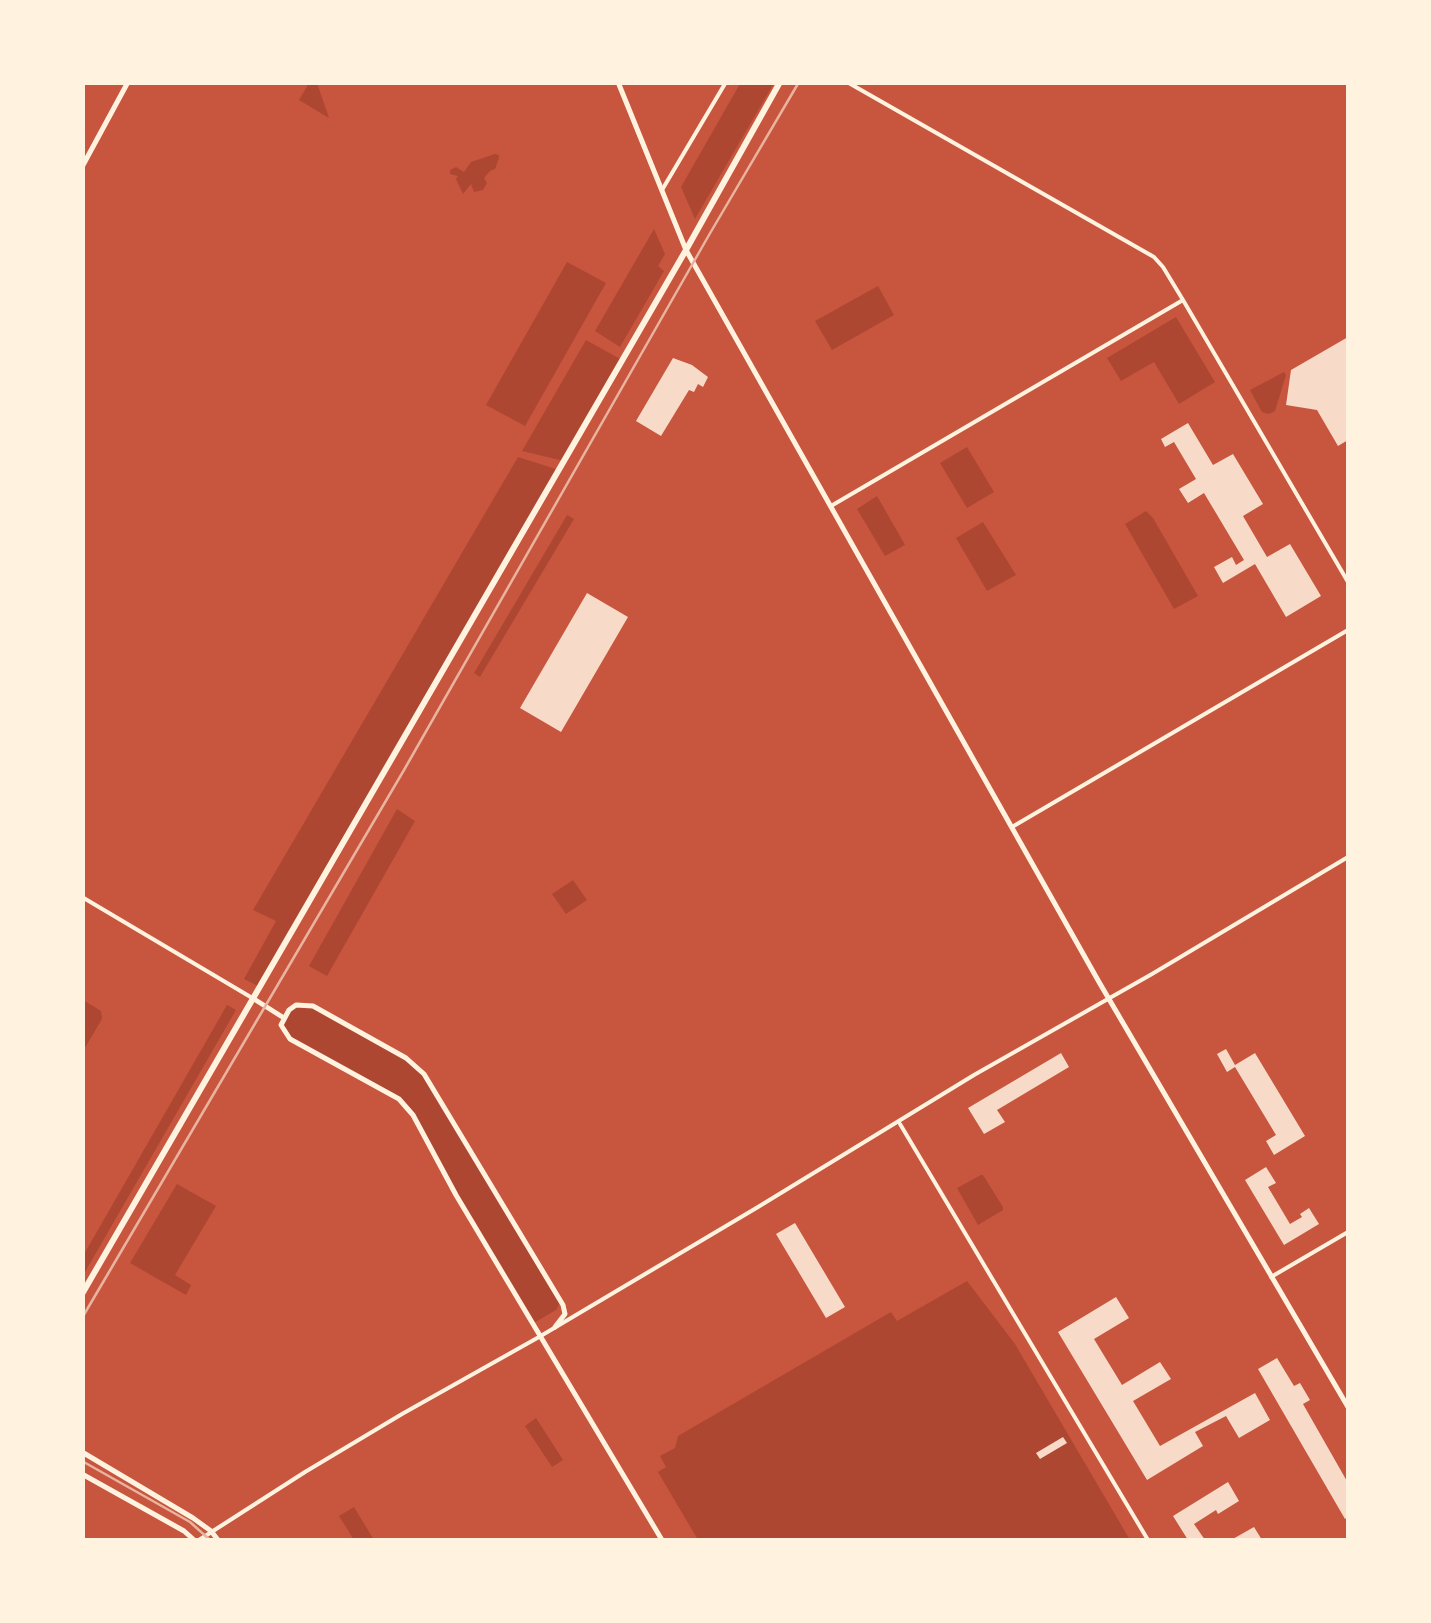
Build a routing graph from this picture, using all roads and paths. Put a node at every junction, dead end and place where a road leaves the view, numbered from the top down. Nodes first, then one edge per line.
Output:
1 (128, 82) edge
2 (618, 82) edge
3 (726, 82) edge
4 (780, 82) edge
5 (847, 82) edge
6 (82, 167) edge
7 (662, 190) junction
8 (686, 250) junction
9 (1183, 300) junction
10 (831, 506) junction
11 (1348, 582) edge
12 (1348, 630) edge
13 (1012, 827) junction
14 (1348, 857) edge
15 (82, 897) edge
16 (1108, 998) junction
17 (254, 999) junction
18 (284, 1018) junction
19 (899, 1122) junction
20 (1348, 1232) edge
21 (1272, 1277) junction
22 (82, 1294) edge
23 (555, 1327) junction
24 (539, 1336) junction
25 (1348, 1407) edge
26 (82, 1452) edge
27 (82, 1474) edge
28 (211, 1532) junction
29 (196, 1540) edge
30 (218, 1540) edge
31 (662, 1540) edge
32 (1148, 1540) edge

1 - 6 main road
2 - 7 main road
3 - 7 street
4 - 8 main road
5 - 9 street
7 - 8 main road
8 - 10 main road
8 - 17 main road
9 - 10 street
9 - 11 street
10 - 13 main road
12 - 13 street
13 - 16 main road
14 - 16 street
15 - 17 street
16 - 19 street
16 - 21 main road
17 - 18 main road
17 - 22 main road
18 - 23 main road
18 - 24 main road
19 - 23 street
19 - 32 street
20 - 21 street
21 - 25 main road
23 - 24 street
24 - 28 street
24 - 31 main road
26 - 28 main road
27 - 29 main road
28 - 29 street
28 - 30 main road

